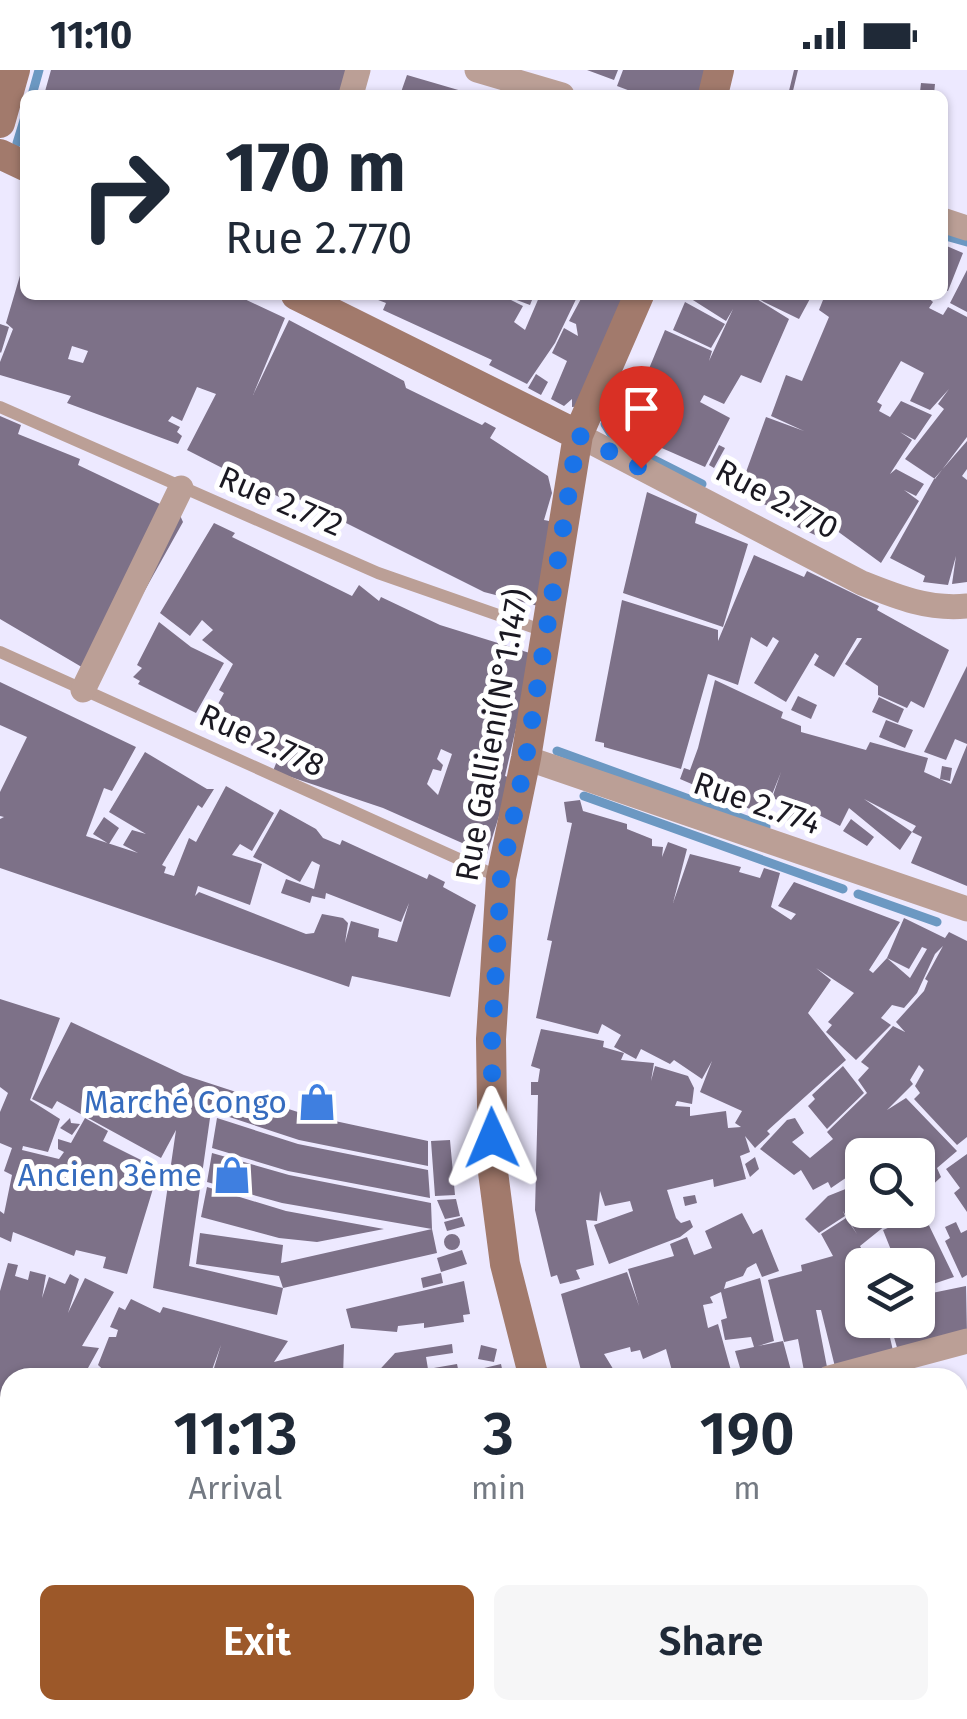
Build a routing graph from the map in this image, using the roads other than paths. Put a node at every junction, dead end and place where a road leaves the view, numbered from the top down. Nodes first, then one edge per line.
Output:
1 (15, 70) edge
2 (477, 70) edge
3 (545, 90) edge
4 (0, 123) edge
5 (306, 300) edge
6 (637, 300) edge
7 (0, 407) edge
8 (578, 435) junction
9 (181, 488) junction
10 (966, 606) edge
11 (547, 632) junction
12 (0, 652) edge
13 (82, 690) junction
14 (526, 758) junction
15 (501, 878) junction
16 (967, 909) edge
17 (967, 1341) edge
18 (531, 1368) edge
19 (866, 1368) edge

1 - 4 main road
2 - 3 street
5 - 8 main road, Rue 2.770
6 - 8 main road, Rue Gallieni(N°1.147)
7 - 9 lane, Rue 2.772
8 - 10 street, Rue 2.770
8 - 11 main road, Rue Gallieni(N°1.147)
9 - 11 lane, Rue 2.772
9 - 13 street
11 - 14 main road, Rue Gallieni(N°1.147)
12 - 13 lane, Rue 2.778
13 - 15 lane, Rue 2.778
14 - 15 main road, Rue Gallieni(N°1.147)
14 - 16 street, Rue 2.774
15 - 18 main road, Rue Gallieni(N°1.147)
17 - 19 street

